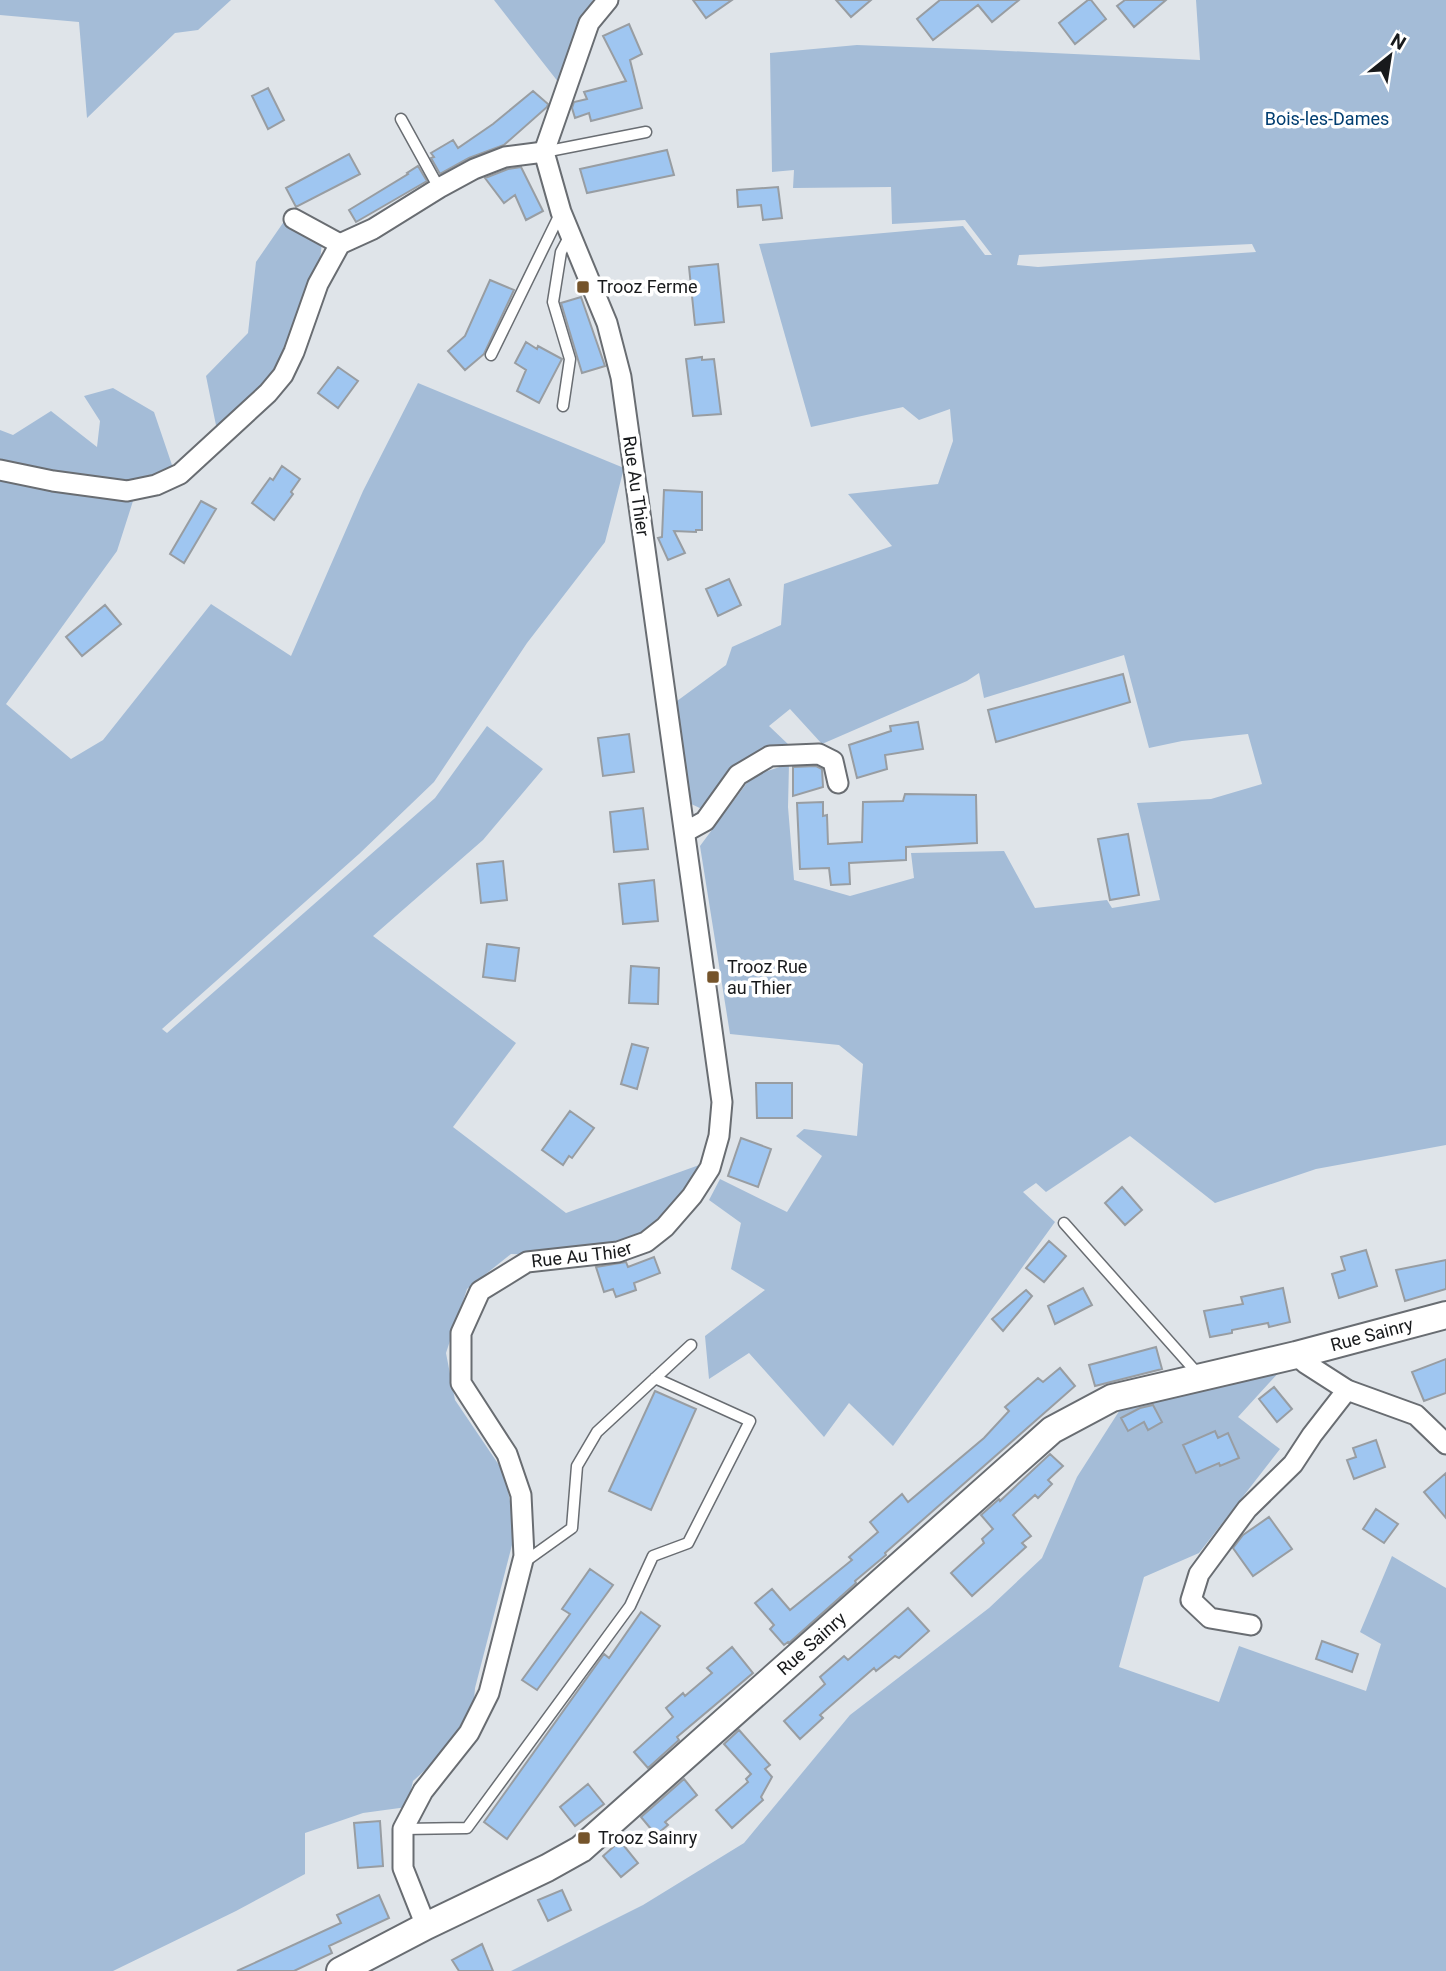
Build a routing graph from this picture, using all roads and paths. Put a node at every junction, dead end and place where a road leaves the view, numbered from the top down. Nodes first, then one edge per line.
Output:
1 (608, 0) edge
2 (401, 119) dead end
3 (646, 132) dead end
4 (544, 152) junction
5 (439, 188) junction
6 (561, 212) junction
7 (294, 219) dead end
8 (570, 234) junction
9 (340, 244) junction
10 (491, 355) dead end
11 (563, 405) dead end
12 (0, 470) edge
13 (838, 783) dead end
14 (685, 832) junction
15 (1064, 1223) dead end
16 (1446, 1315) edge
17 (691, 1345) dead end
18 (1296, 1355) junction
19 (1200, 1377) junction
20 (655, 1378) junction
21 (1347, 1390) junction
22 (1446, 1444) edge
23 (522, 1564) junction
24 (1251, 1626) dead end
25 (404, 1829) junction
26 (426, 1926) junction
27 (340, 1971) edge

1 - 4 street
2 - 5 lane
3 - 4 lane
4 - 5 street
4 - 6 street, Rue Au Thier
5 - 9 street
6 - 8 street, Rue Au Thier
6 - 10 lane
7 - 9 street
8 - 11 lane
8 - 14 street, Rue Au Thier
9 - 12 street
13 - 14 street
14 - 23 street, Rue Au Thier
15 - 19 lane
16 - 18 street, Rue Sainry
17 - 20 lane
18 - 19 street, Rue Sainry
18 - 21 street, Rue Sainry
19 - 26 street, Rue Sainry
20 - 23 lane
20 - 25 lane
21 - 22 street, Rue Sainry
21 - 24 street
23 - 25 street, Rue Au Thier
25 - 26 street, Rue Au Thier
26 - 27 street, Rue Sainry

